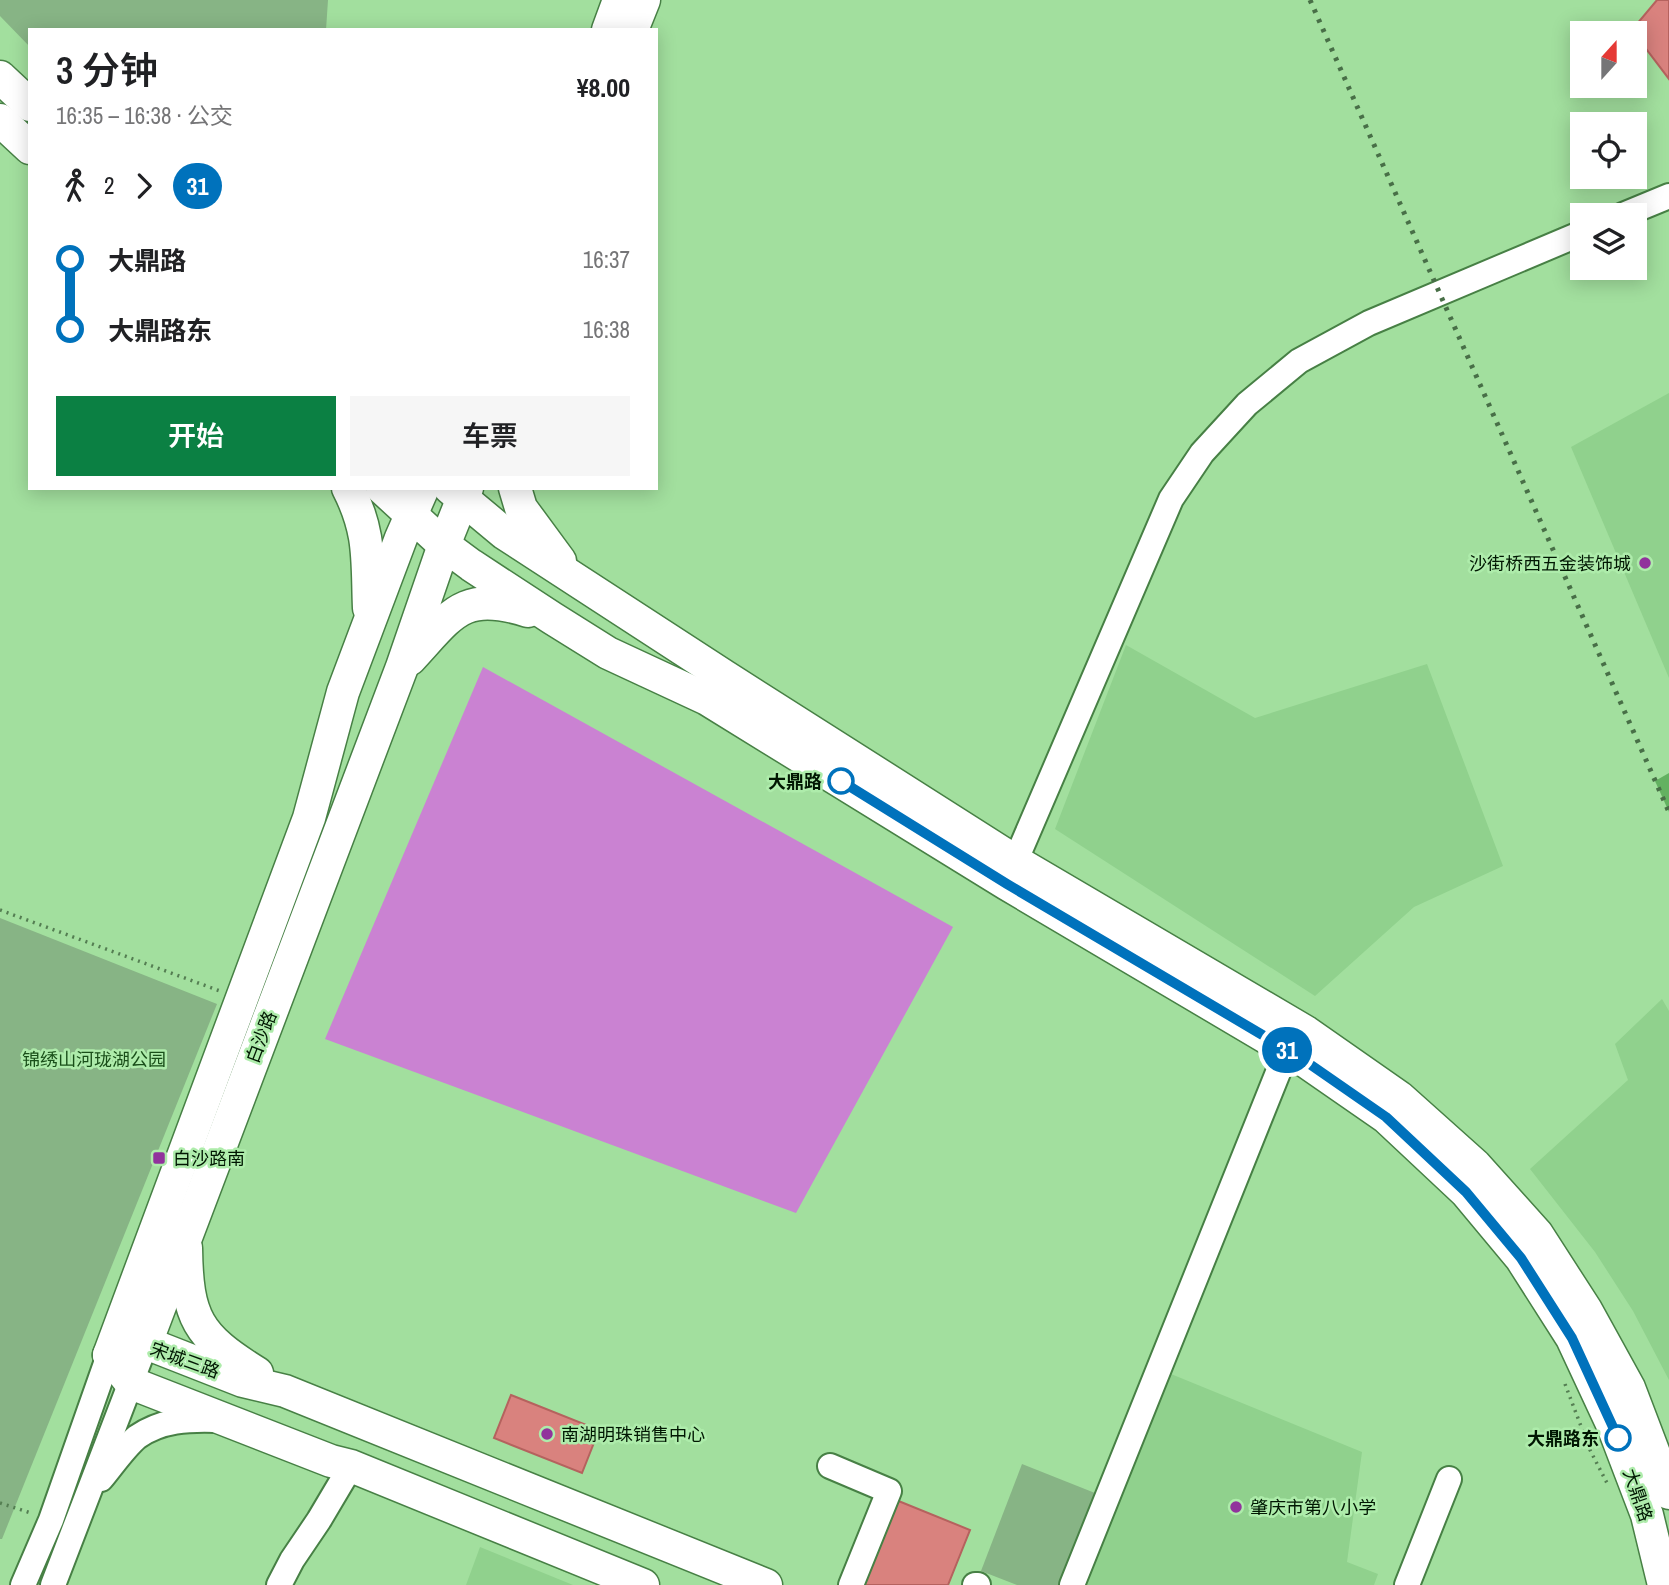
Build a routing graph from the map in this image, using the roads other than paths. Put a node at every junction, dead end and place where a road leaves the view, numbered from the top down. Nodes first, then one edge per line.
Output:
1 (619, 0) edge
2 (644, 0) edge
3 (609, 28) edge
4 (633, 28) edge
5 (0, 77) edge
6 (28, 102) edge
7 (0, 120) edge
8 (28, 146) edge
9 (1667, 201) edge
10 (1647, 207) edge
11 (1570, 238) edge
12 (349, 490) edge
13 (387, 490) edge
14 (516, 490) edge
15 (460, 492) edge
16 (417, 501) edge
17 (444, 545) junction
18 (571, 576) junction
19 (552, 618) junction
20 (369, 623) junction
21 (402, 667) junction
22 (1011, 872) junction
23 (1279, 1070) dead end
24 (186, 1236) junction
25 (146, 1343) junction
26 (109, 1355) junction
27 (131, 1383) junction
28 (285, 1391) junction
29 (225, 1420) junction
30 (367, 1425) junction
31 (341, 1464) junction
32 (830, 1466) dead end
33 (1449, 1479) dead end
34 (91, 1490) junction
35 (1669, 1493) edge
36 (23, 1585) edge
37 (53, 1585) edge
38 (279, 1585) edge
39 (643, 1585) edge
40 (766, 1585) edge
41 (851, 1585) edge
42 (1072, 1585) edge
43 (1407, 1585) edge
44 (1664, 1585) edge

1 - 3 main road
2 - 4 main road
5 - 6 main road
7 - 8 main road
9 - 10 street
11 - 22 street
12 - 20 main road
13 - 16 main road, 大鼎路
14 - 18 main road
15 - 17 main road, 白沙路
15 - 18 main road, 大鼎路
16 - 17 main road, 大鼎路
16 - 20 main road, 白沙路
17 - 19 main road, 大鼎路
17 - 21 main road, 白沙路
18 - 22 main road, 大鼎路
19 - 21 main road
19 - 22 main road, 大鼎路
20 - 26 main road, 白沙路
21 - 24 main road, 白沙路
22 - 35 main road, 大鼎路
22 - 44 main road, 大鼎路
23 - 42 street
24 - 25 main road, 白沙路
24 - 28 main road
25 - 26 main road, 宋城三路
25 - 27 street, 白沙路
25 - 28 main road, 宋城三路
26 - 27 main road
26 - 36 street, 白沙路
27 - 29 main road
27 - 34 street, 白沙路
28 - 30 main road, 宋城三路
29 - 31 main road
29 - 34 street
30 - 31 main road
30 - 40 main road, 宋城三路
31 - 38 street
31 - 39 main road
32 - 41 street
33 - 43 street
34 - 37 street, 白沙路

